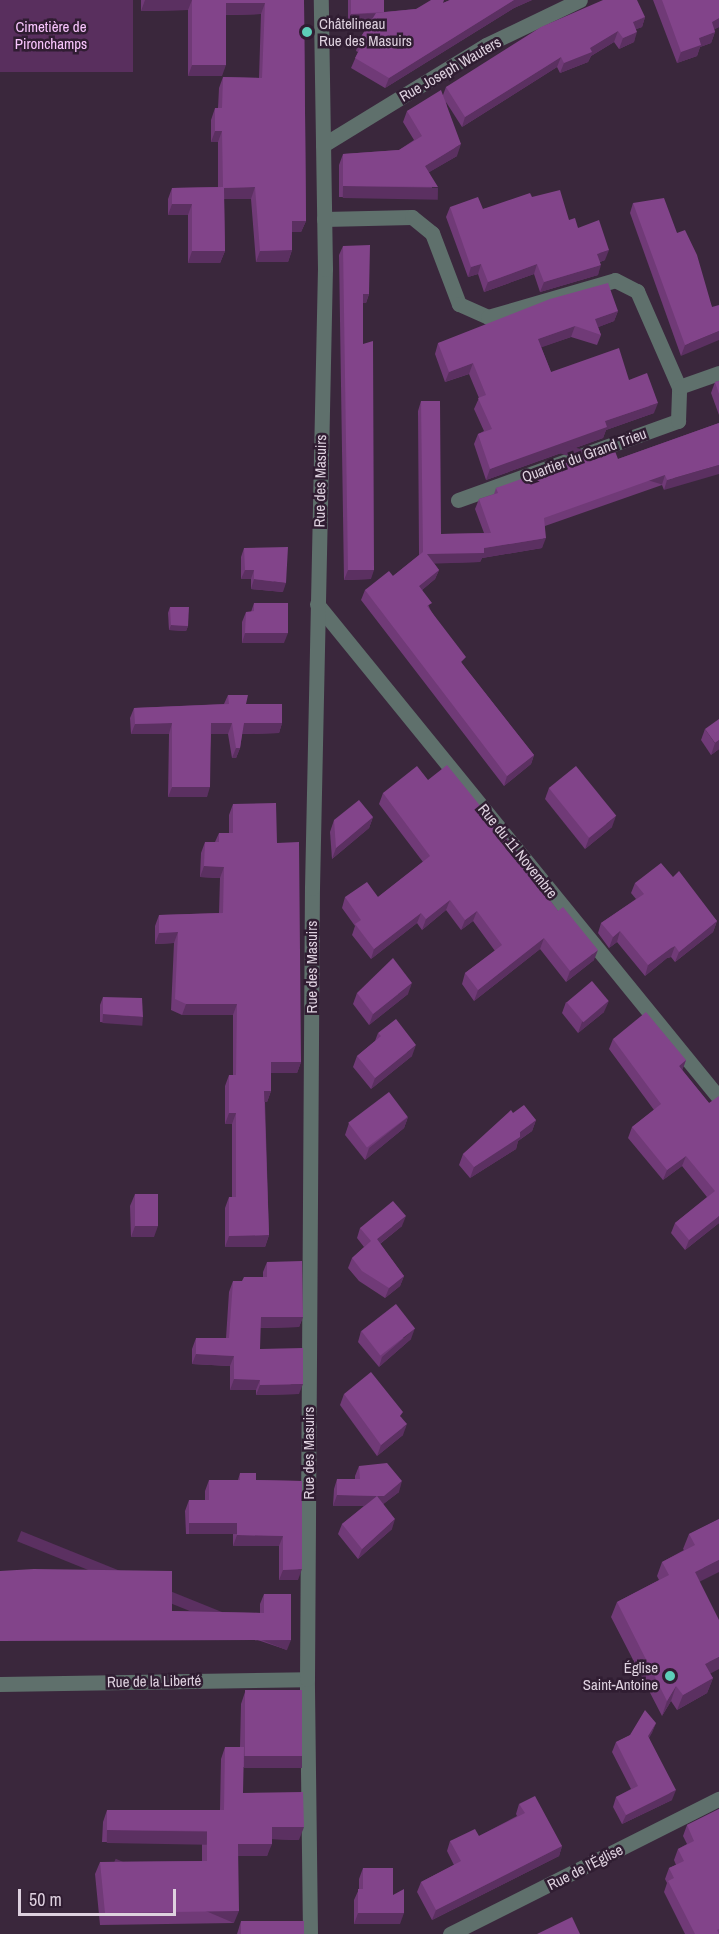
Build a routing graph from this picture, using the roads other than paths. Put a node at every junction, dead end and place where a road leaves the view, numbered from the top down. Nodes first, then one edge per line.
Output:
1 (321, 0) edge
2 (580, 0) edge
3 (323, 145) junction
4 (324, 219) junction
5 (719, 373) edge
6 (679, 387) junction
7 (458, 500) dead end
8 (316, 604) junction
9 (719, 1098) edge
10 (307, 1679) junction
11 (0, 1684) edge
12 (719, 1799) edge
13 (310, 1934) edge
14 (450, 1934) edge

1 - 3 street, Rue des Masuirs
2 - 3 street, Rue Joseph Wauters
3 - 4 street, Rue des Masuirs
4 - 6 street, Quartier du Grand Trieu
4 - 8 street, Rue des Masuirs
5 - 6 street
6 - 7 street, Quartier du Grand Trieu
8 - 9 street, Rue du 11 Novembre
8 - 10 street, Rue des Masuirs
10 - 11 street, Rue de la Liberté
10 - 13 street, Rue des Masuirs
12 - 14 street, Rue de l'Église

